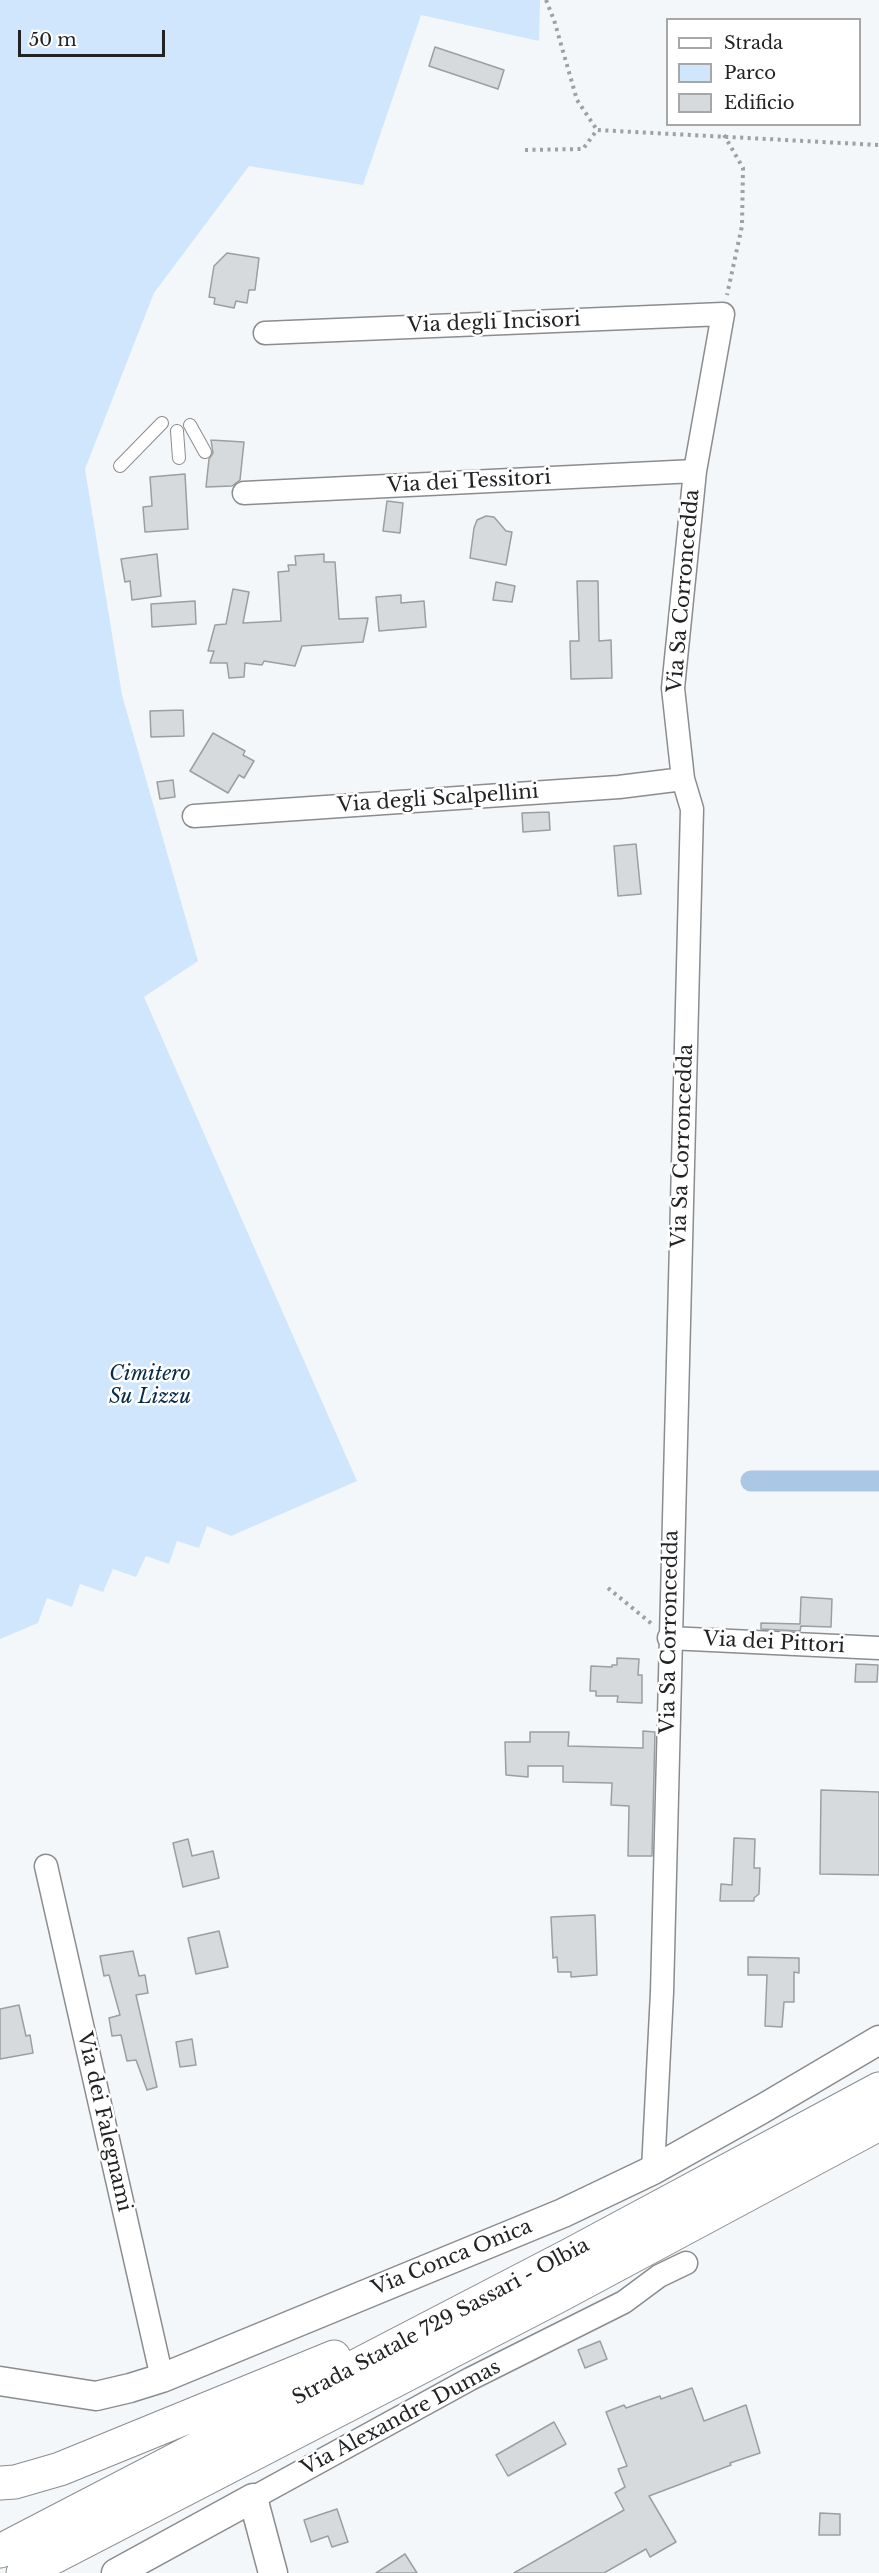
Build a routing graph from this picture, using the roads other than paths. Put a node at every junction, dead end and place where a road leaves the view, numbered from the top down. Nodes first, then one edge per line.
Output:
1 (723, 314) joint
2 (265, 333) dead end
3 (162, 423) dead end
4 (190, 425) dead end
5 (177, 431) dead end
6 (205, 452) dead end
7 (179, 458) dead end
8 (120, 466) dead end
9 (695, 471) junction
10 (244, 493) dead end
11 (682, 779) junction
12 (194, 816) dead end
13 (669, 1638) junction
14 (879, 1648) edge
15 (46, 1866) dead end
16 (879, 2040) edge
17 (879, 2089) edge
18 (879, 2124) edge
19 (879, 2142) edge
20 (794, 2169) junction
21 (653, 2170) junction
22 (686, 2263) dead end
23 (487, 2297) junction
24 (162, 2378) junction
25 (0, 2381) edge
26 (0, 2483) edge
27 (253, 2498) junction
28 (0, 2551) edge
29 (23, 2573) edge
30 (116, 2573) edge
31 (273, 2573) edge

1 - 2 street, Via degli Incisori
1 - 9 street, Via Sa Corroncedda
3 - 8 lane
4 - 6 lane
5 - 7 lane
9 - 10 street, Via dei Tessitori
9 - 11 street, Via Sa Corroncedda
11 - 12 street, Via degli Scalpellini
11 - 13 street, Via Sa Corroncedda
13 - 14 street, Via dei Pittori
13 - 21 street, Via Sa Corroncedda
15 - 24 street, Via dei Falegnami
16 - 21 street, Via Conca Onica
17 - 23 highway, Strada Statale 729 Sassari - Olbia
18 - 20 highway, Strada Statale 729 Sassari - Olbia
19 - 20 highway
20 - 29 highway, Strada Statale 729 Sassari - Olbia
21 - 24 street, Via Conca Onica
22 - 27 street, Via Alexandre Dumas
23 - 26 highway
23 - 28 highway, Strada Statale 729 Sassari - Olbia
24 - 25 street, Via Conca Onica
27 - 30 street, Via Alexandre Dumas
27 - 31 street

